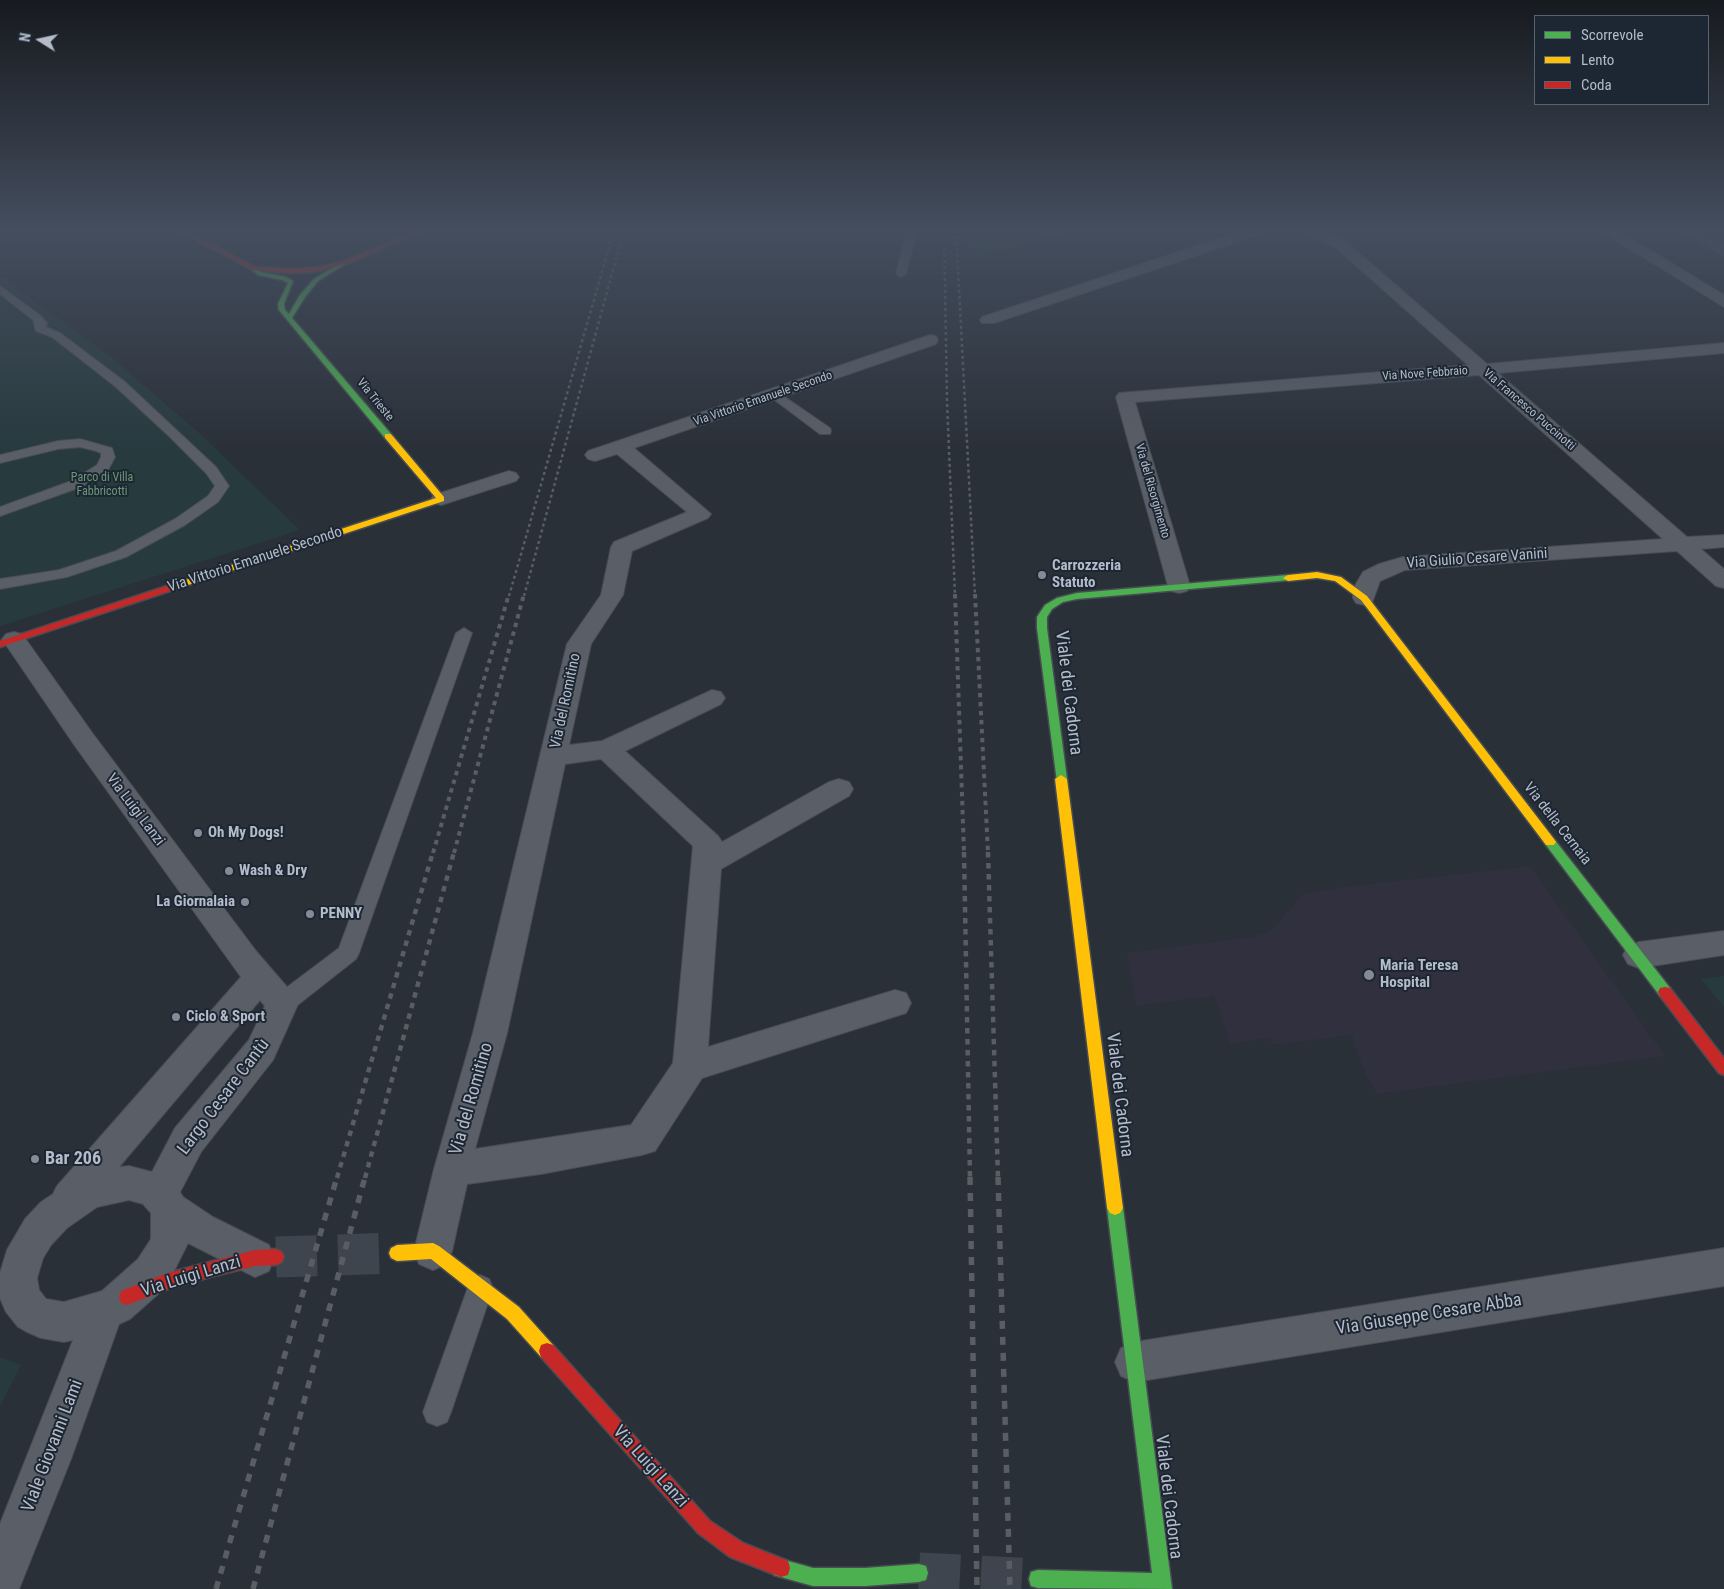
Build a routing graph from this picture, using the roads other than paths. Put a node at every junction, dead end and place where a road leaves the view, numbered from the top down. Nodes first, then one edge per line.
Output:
1 (19, 304) edge
2 (281, 304) edge
3 (297, 304) edge
4 (1036, 304) edge
5 (1408, 304) edge
6 (290, 317) junction
7 (988, 320) dead end
8 (930, 340) dead end
9 (1724, 348) edge
10 (1483, 370) junction
11 (776, 395) junction
12 (1125, 397) joint
13 (825, 432) dead end
14 (608, 451) joint
15 (0, 459) edge
16 (510, 477) dead end
17 (441, 499) junction
18 (0, 512) edge
19 (1724, 541) edge
20 (1682, 544) junction
21 (1724, 581) edge
22 (0, 584) edge
23 (1179, 586) junction
24 (1364, 598) junction
25 (464, 633) dead end
26 (7, 642) edge
27 (712, 698) dead end
28 (607, 749) junction
29 (554, 756) junction
30 (839, 789) dead end
31 (707, 863) junction
32 (1724, 943) edge
33 (1639, 954) junction
34 (260, 977) junction
35 (896, 1003) dead end
36 (282, 1004) junction
37 (690, 1067) junction
38 (1724, 1069) edge
39 (452, 1170) junction
40 (165, 1203) junction
41 (63, 1207) junction
42 (433, 1251) junction
43 (397, 1253) tunnel mouth
44 (266, 1258) joint
45 (1724, 1267) edge
46 (9, 1274) edge
47 (480, 1288) junction
48 (115, 1304) junction
49 (1135, 1362) junction
50 (437, 1412) dead end
51 (919, 1573) tunnel mouth
52 (1038, 1578) tunnel mouth
53 (0, 1579) edge
54 (814, 1583) edge
55 (1162, 1586) edge

1 - 22 lane
2 - 6 street, Via Trieste
3 - 6 street
4 - 7 street
5 - 10 street, Via Francesco Puccinotti
6 - 17 street, Via Trieste
8 - 11 street, Via Vittorio Emanuele Secondo
9 - 10 street, Via Nove Febbraio
10 - 12 street, Via Nove Febbraio
10 - 20 street, Via Francesco Puccinotti
11 - 13 lane
11 - 14 street, Via Vittorio Emanuele Secondo
12 - 23 street, Via del Risorgimento
14 - 29 street, Via del Romitino
15 - 18 lane
16 - 17 street, Via Vittorio Emanuele Secondo
17 - 26 street, Via Vittorio Emanuele Secondo
19 - 20 street, Via Giulio Cesare Vanini
20 - 21 street, Via Francesco Puccinotti
20 - 24 street, Via Giulio Cesare Vanini
23 - 24 street
23 - 49 street, Viale dei Cadorna
24 - 33 street, Via della Cernaia
25 - 36 lane
26 - 34 street, Via Luigi Lanzi
27 - 28 street, Via del Romitino
28 - 29 street, Via del Romitino
28 - 31 street, Via del Romitino
29 - 39 street, Via del Romitino
30 - 31 street
31 - 37 street, Via del Romitino
32 - 33 street
33 - 38 street, Via della Cernaia
34 - 36 street
34 - 41 street, Largo Cesare Cantù
35 - 37 street
36 - 40 street, Largo Cesare Cantù
37 - 39 street, Via del Romitino
39 - 42 street
40 - 41 street, Largo Cesare Cantù
40 - 44 street, Via Luigi Lanzi
40 - 48 street, Largo Cesare Cantù
41 - 46 street, Largo Cesare Cantù
42 - 43 street
42 - 47 street, Via Luigi Lanzi
44 - 48 street, Via Luigi Lanzi
45 - 49 street, Via Giuseppe Cesare Abba
46 - 48 street, Largo Cesare Cantù
47 - 50 lane
47 - 54 street, Via Luigi Lanzi
48 - 53 street, Viale Giovanni Lami
49 - 55 street, Viale dei Cadorna
51 - 54 street, Via Luigi Lanzi
52 - 55 street

